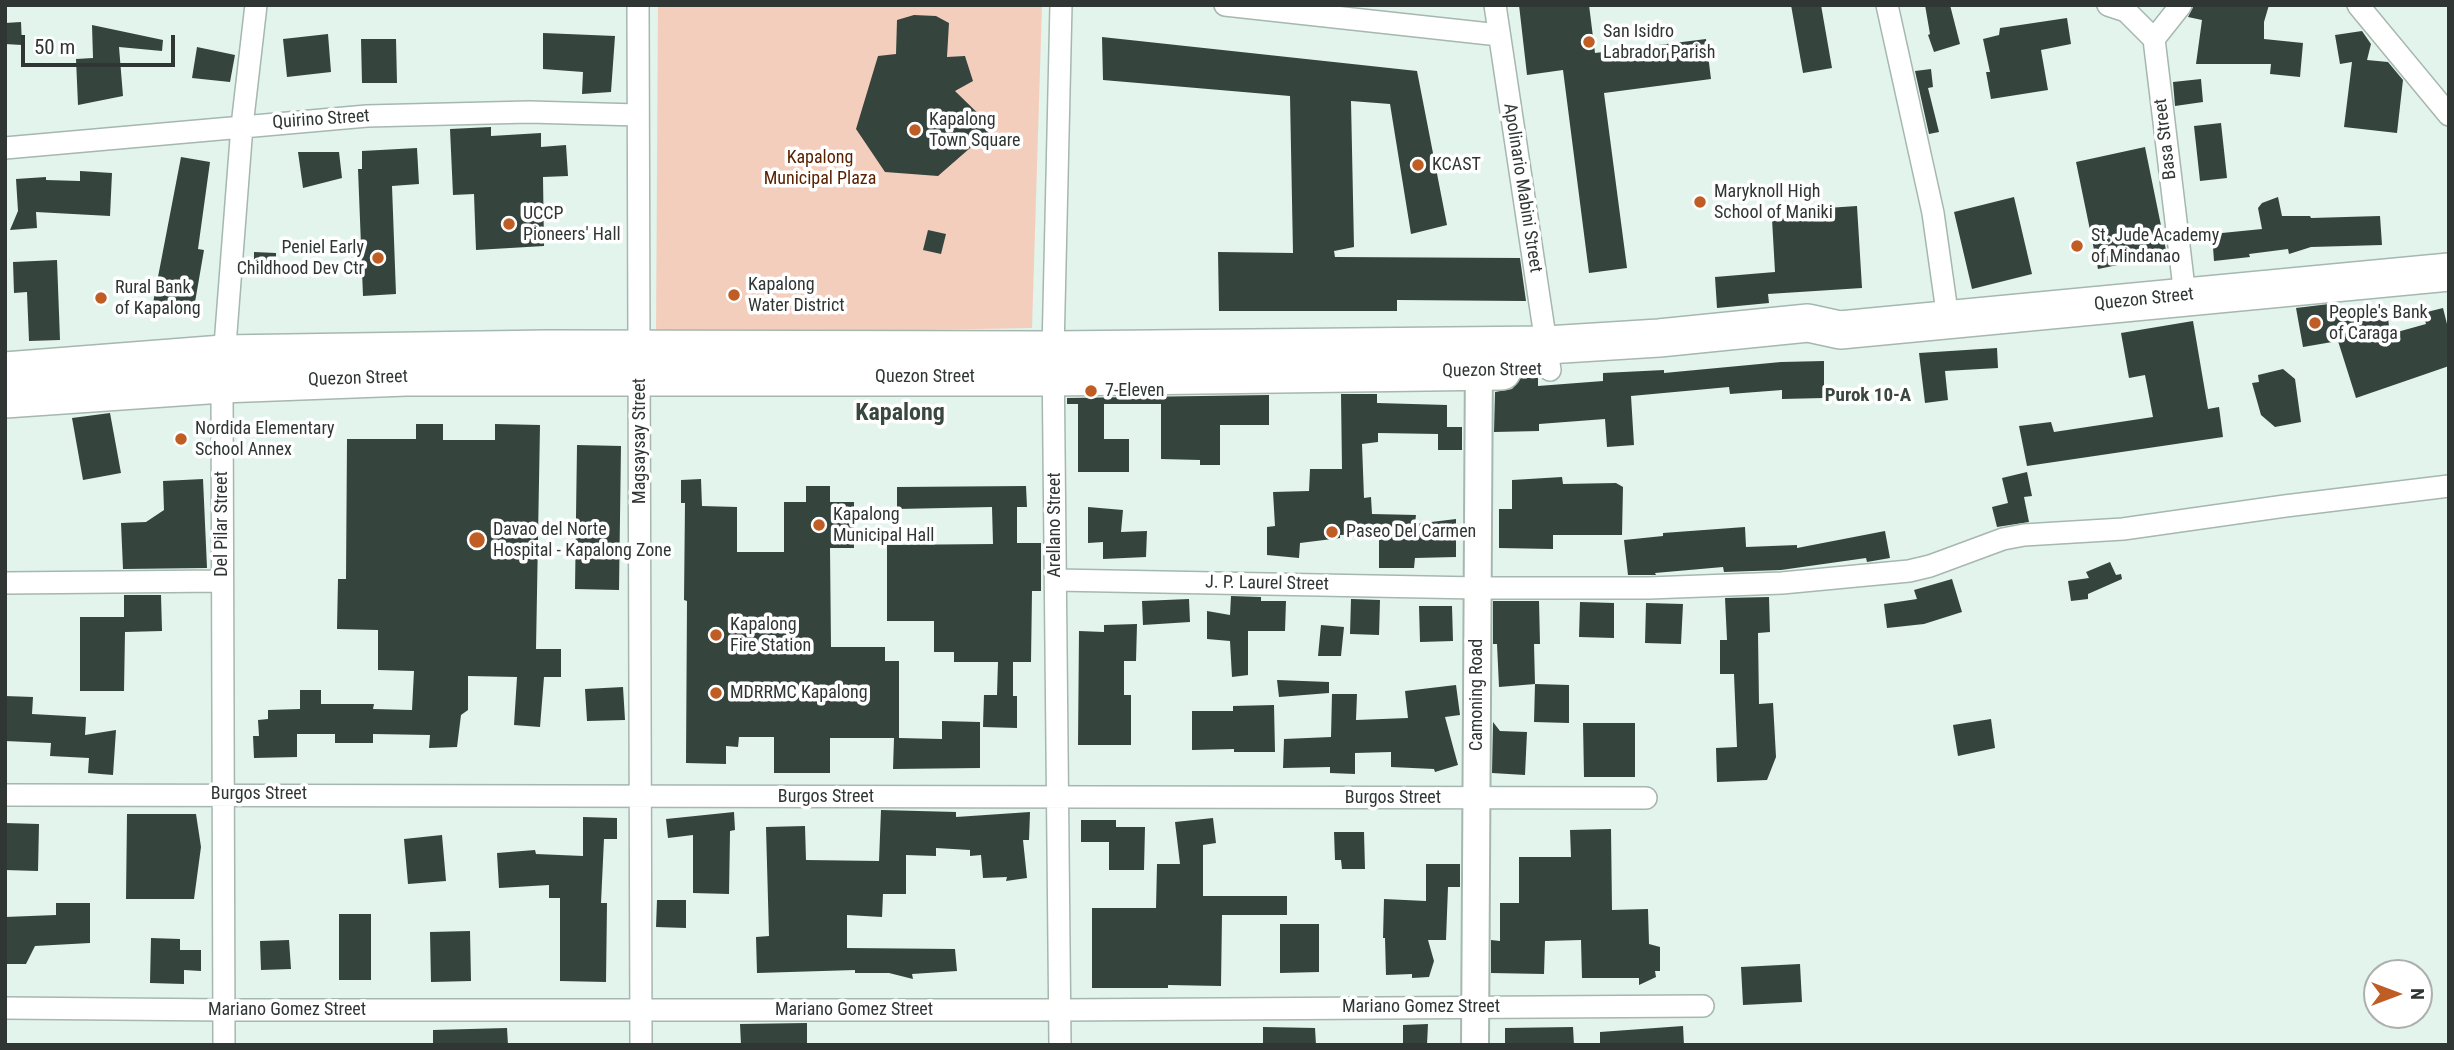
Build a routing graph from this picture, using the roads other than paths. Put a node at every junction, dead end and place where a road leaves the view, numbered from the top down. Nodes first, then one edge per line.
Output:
1 (256, 5) edge
2 (638, 5) edge
3 (1060, 5) edge
4 (1225, 5) edge
5 (1495, 5) edge
6 (1887, 5) edge
7 (2108, 5) edge
8 (2180, 5) edge
9 (2358, 5) edge
10 (1499, 35) junction
11 (2154, 39) junction
12 (638, 115) junction
13 (2449, 115) edge
14 (242, 126) junction
15 (5, 148) edge
16 (2449, 272) edge
17 (2185, 296) junction
18 (1948, 319) junction
19 (1479, 358) junction
20 (1548, 358) junction
21 (639, 363) junction
22 (1054, 363) junction
23 (222, 369) junction
24 (5, 371) edge
25 (5, 399) edge
26 (2449, 486) edge
27 (1056, 580) junction
28 (222, 581) junction
29 (5, 583) edge
30 (1478, 588) junction
31 (223, 794) junction
32 (5, 795) edge
33 (641, 796) junction
34 (1058, 798) junction
35 (1476, 798) junction
36 (1646, 798) dead end
37 (1703, 1006) dead end
38 (1475, 1007) junction
39 (5, 1008) edge
40 (224, 1010) junction
41 (641, 1010) junction
42 (1060, 1010) junction
43 (224, 1045) edge
44 (641, 1045) edge
45 (1060, 1045) edge
46 (1475, 1045) edge

1 - 14 street, Del Pilar Street
2 - 12 street, Magsaysay Street
3 - 22 street, Arellano Street
4 - 10 street
5 - 10 street, Apolinario Mabini Street
6 - 18 street
7 - 11 street
8 - 11 street
9 - 13 street
10 - 20 street, Apolinario Mabini Street
11 - 17 street, Basa Street
12 - 14 street, Quirino Street
12 - 21 street, Magsaysay Street
14 - 15 street, Quirino Street
14 - 23 street, Del Pilar Street
16 - 17 highway, Quezon Street
17 - 18 highway, Quezon Street
18 - 20 highway, Quezon Street
19 - 20 highway, Quezon Street
19 - 22 highway, Quezon Street
19 - 30 street, Camoning Road
21 - 22 highway, Quezon Street
21 - 23 highway, Quezon Street
21 - 33 street, Magsaysay Street
22 - 27 street, Arellano Street
23 - 24 highway, Quezon Street
23 - 25 highway, Quezon Street
23 - 28 street, Del Pilar Street
26 - 30 street, J. P. Laurel Street
27 - 30 street, J. P. Laurel Street
27 - 34 street, Arellano Street
28 - 29 street
28 - 31 street, Del Pilar Street
30 - 35 street, Camoning Road
31 - 32 street, Burgos Street
31 - 33 street, Burgos Street
31 - 40 street, Del Pilar Street
33 - 34 street, Burgos Street
33 - 41 street, Magsaysay Street
34 - 35 street, Burgos Street
34 - 42 street, Arellano Street
35 - 36 street, Burgos Street
35 - 38 street, Camoning Road
37 - 38 street, Mariano Gomez Street
38 - 42 street, Mariano Gomez Street
38 - 46 street, Camoning Road
39 - 40 street, Mariano Gomez Street
40 - 41 street, Mariano Gomez Street
40 - 43 street, Del Pilar Street
41 - 42 street, Mariano Gomez Street
41 - 44 street, Magsaysay Street
42 - 45 street, Arellano Street

